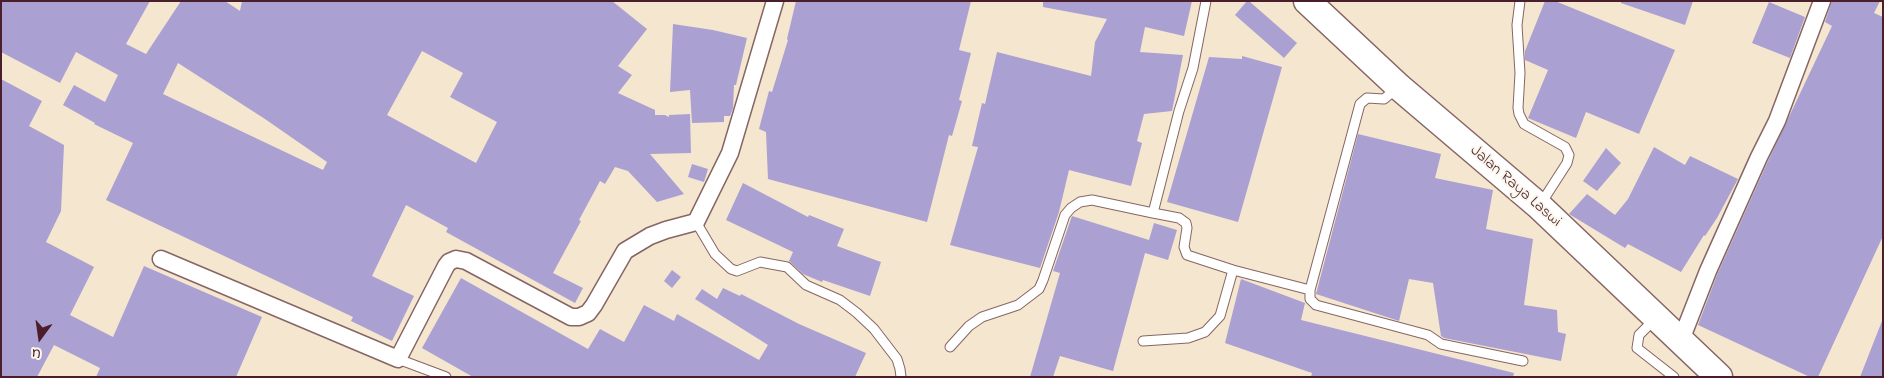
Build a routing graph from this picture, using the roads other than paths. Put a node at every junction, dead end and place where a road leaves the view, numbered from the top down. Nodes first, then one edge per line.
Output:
1 (774, 1) edge
2 (1206, 1) edge
3 (1307, 1) edge
4 (1520, 1) edge
5 (1822, 1) edge
6 (1399, 86) junction
7 (1539, 206) junction
8 (1153, 213) junction
9 (696, 222) junction
10 (161, 259) dead end
11 (1233, 270) junction
12 (1310, 290) junction
13 (1656, 317) junction
14 (1681, 340) junction
15 (1144, 341) dead end
16 (950, 347) dead end
17 (398, 359) junction
18 (1522, 361) dead end
19 (446, 377) edge
20 (901, 377) edge
21 (1674, 377) edge
22 (1719, 377) edge

1 - 9 street
2 - 8 lane
3 - 6 main road, Jalan Raya Laswi
4 - 7 lane
5 - 14 street
6 - 7 main road, Jalan Raya Laswi
6 - 12 lane
7 - 13 main road, Jalan Raya Laswi
8 - 11 lane
8 - 16 lane
9 - 17 street
9 - 20 lane
10 - 17 street
11 - 12 lane
11 - 15 lane
12 - 18 lane
13 - 14 main road, Jalan Raya Laswi
13 - 21 lane
14 - 22 main road, Jalan Raya Laswi
17 - 19 lane

